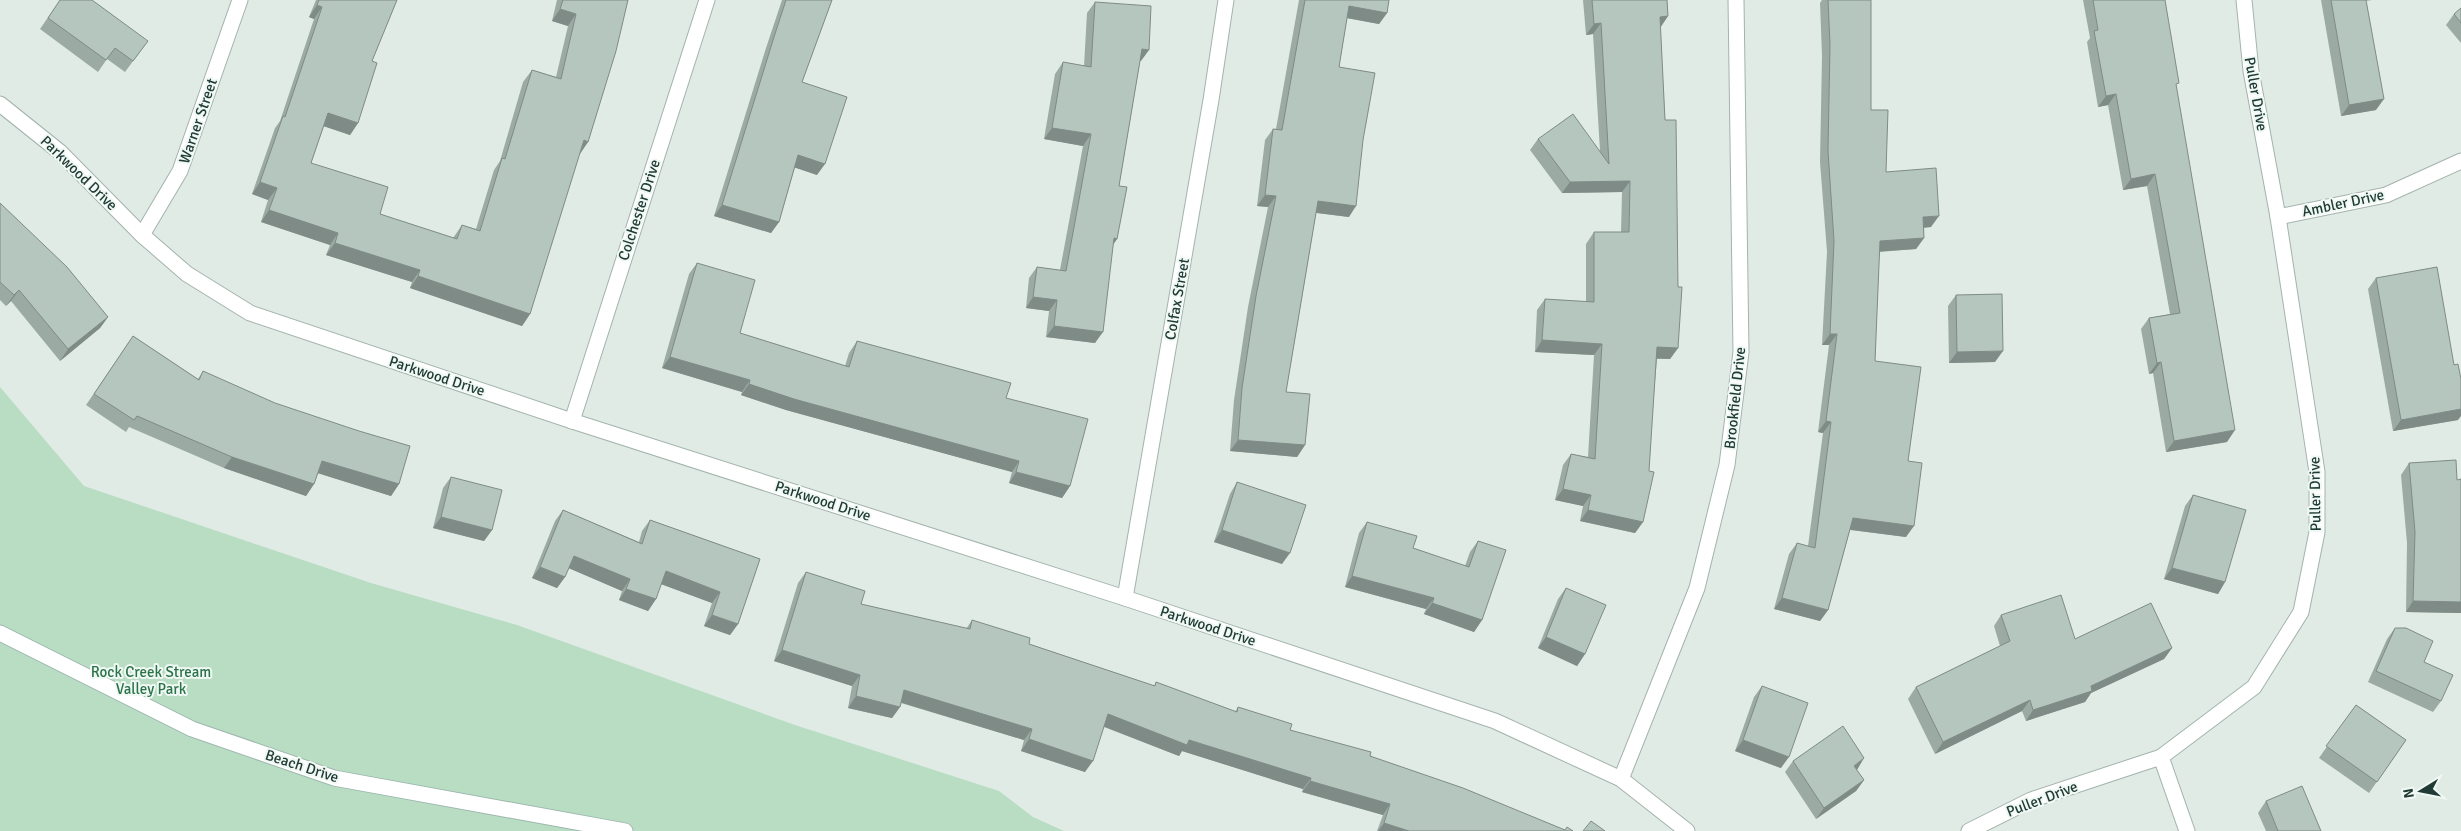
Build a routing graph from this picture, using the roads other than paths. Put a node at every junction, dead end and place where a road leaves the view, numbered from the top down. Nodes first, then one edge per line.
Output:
1 (240, 0) edge
2 (707, 0) edge
3 (1226, 0) edge
4 (1736, 0) edge
5 (2244, 0) edge
6 (0, 104) edge
7 (2461, 161) edge
8 (2278, 217) junction
9 (142, 235) junction
10 (572, 421) junction
11 (1125, 598) junction
12 (0, 633) edge
13 (2161, 757) junction
14 (1621, 779) junction
15 (625, 831) edge
16 (1687, 831) edge
17 (1969, 831) edge
18 (2187, 831) edge

1 - 9 street, Warner Street
2 - 10 street, Colchester Drive
3 - 11 street, Colfax Street
4 - 14 street, Brookfield Drive
5 - 8 street, Puller Drive
6 - 9 street, Parkwood Drive
7 - 8 street, Ambler Drive
8 - 13 street, Puller Drive
9 - 10 street, Parkwood Drive
10 - 11 street, Parkwood Drive
11 - 14 street, Parkwood Drive
12 - 15 street, Beach Drive
13 - 17 street, Puller Drive
13 - 18 street
14 - 16 street, Parkwood Drive

